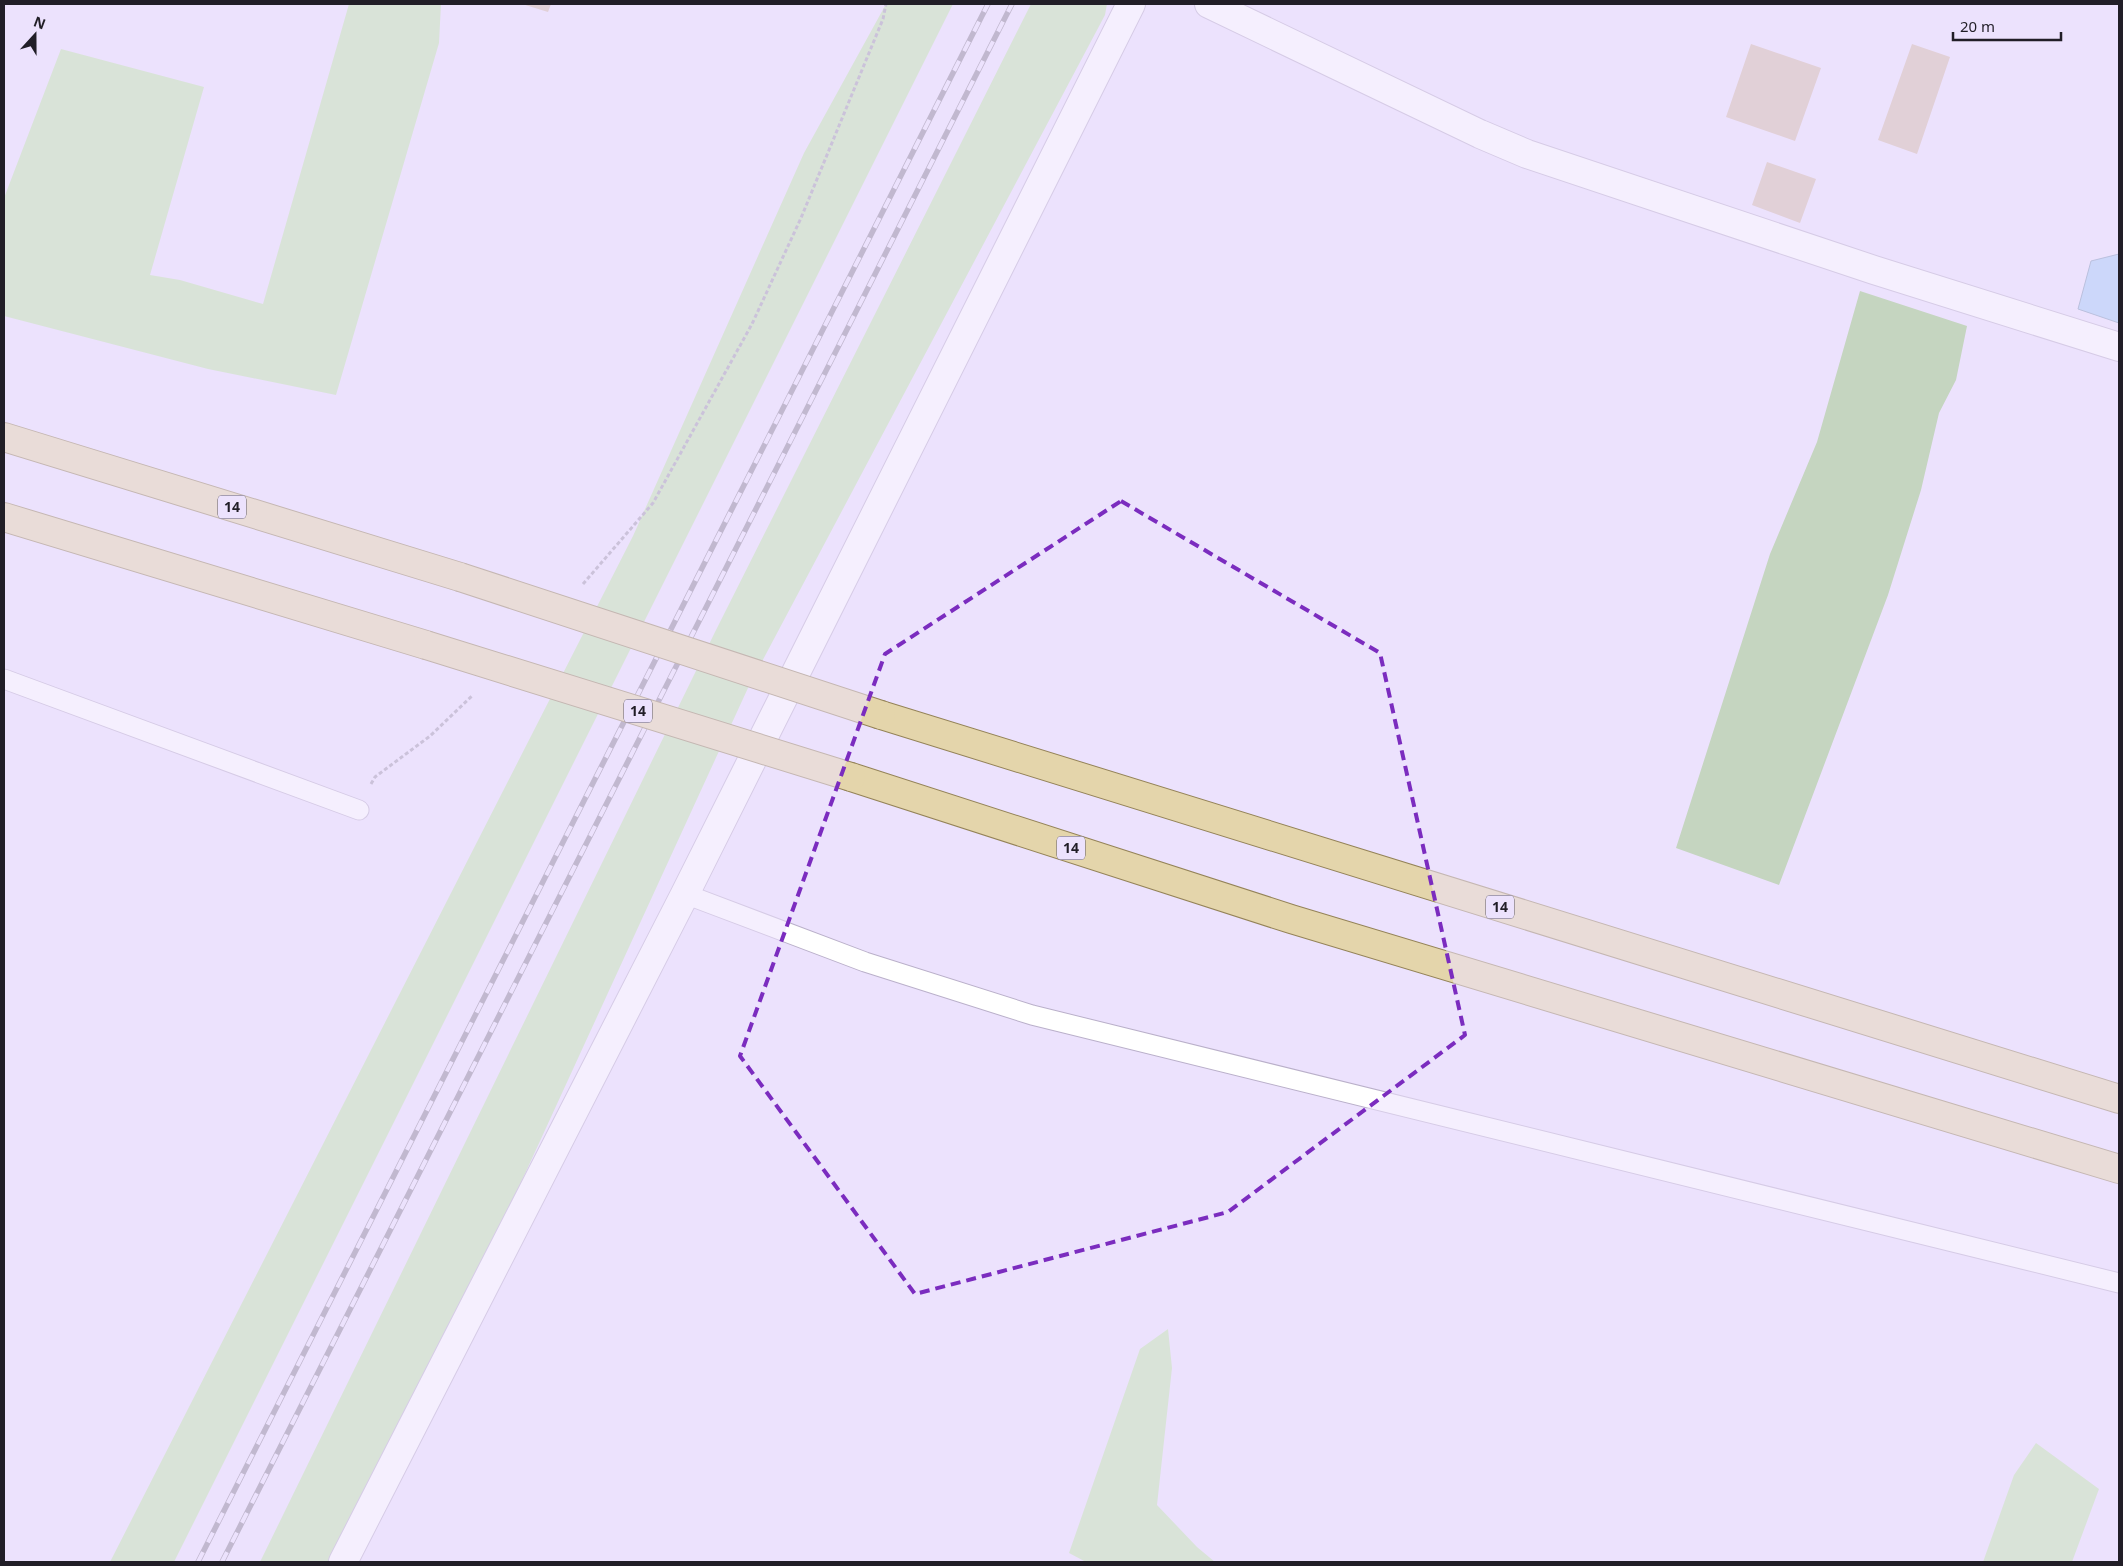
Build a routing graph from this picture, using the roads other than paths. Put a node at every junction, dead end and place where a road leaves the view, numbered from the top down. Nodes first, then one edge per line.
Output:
1 (1131, 4) edge
2 (1209, 4) edge
3 (2119, 347) edge
4 (4, 437) edge
5 (4, 516) edge
6 (4, 679) edge
7 (359, 810) road end
8 (685, 894) junction
9 (2119, 1099) edge
10 (2119, 1169) edge
11 (2119, 1283) edge
12 (343, 1562) edge

1 - 8 street
2 - 3 street
4 - 9 main road, 14, bridge
5 - 10 main road, 14, bridge
6 - 7 lane
8 - 11 lane
8 - 12 street

